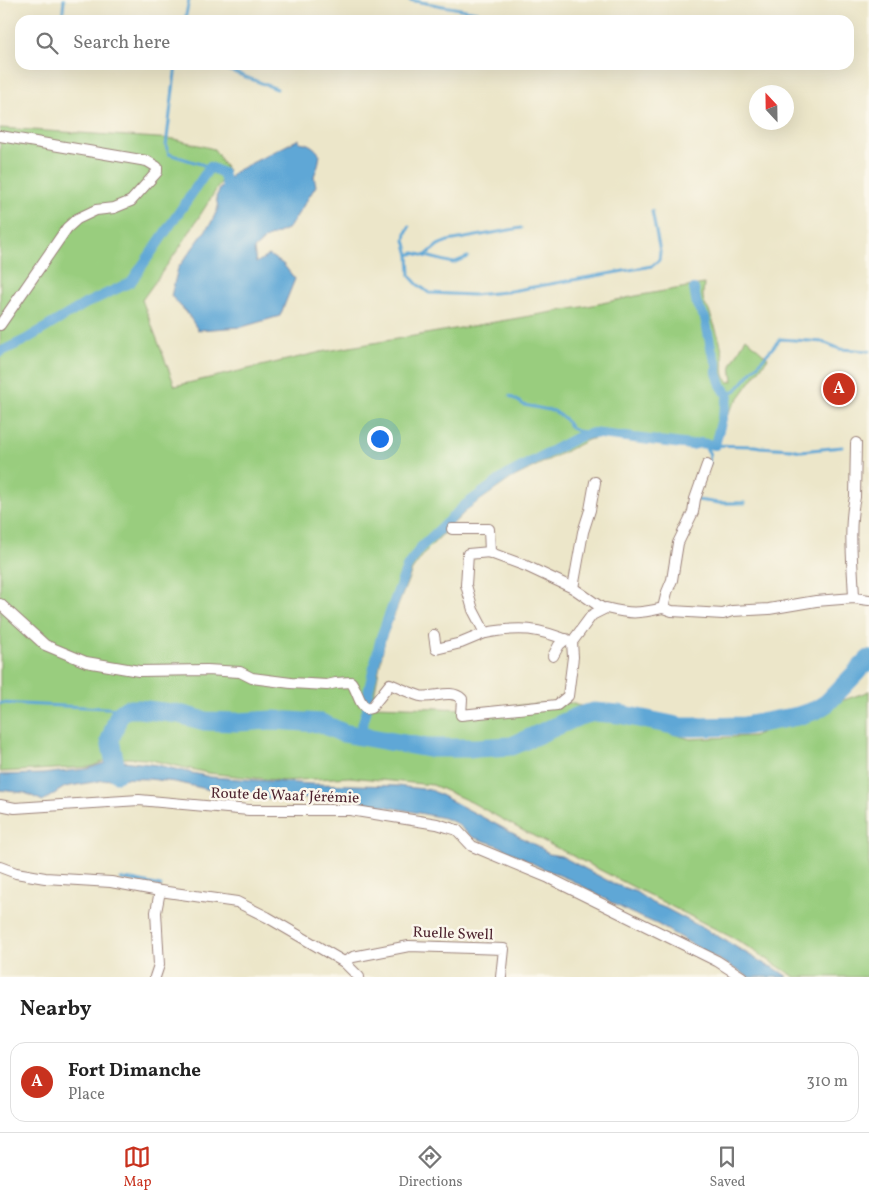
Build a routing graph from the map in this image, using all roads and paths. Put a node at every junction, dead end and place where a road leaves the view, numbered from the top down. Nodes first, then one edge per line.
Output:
1 (0, 136) edge
2 (0, 325) edge
3 (856, 443) dead end
4 (707, 465) dead end
5 (595, 482) dead end
6 (452, 529) dead end
7 (490, 552) junction
8 (573, 588) junction
9 (854, 598) junction
10 (869, 600) edge
11 (0, 604) edge
12 (602, 608) junction
13 (663, 608) junction
14 (485, 633) junction
15 (434, 635) dead end
16 (569, 640) junction
17 (553, 656) dead end
18 (0, 805) edge
19 (0, 866) edge
20 (160, 892) junction
21 (344, 962) junction
22 (155, 977) edge
23 (359, 977) edge
24 (501, 977) edge
25 (742, 977) edge

1 - 2 street
3 - 9 street
4 - 13 street
5 - 8 street
6 - 7 street
7 - 8 street
7 - 14 street
8 - 12 street
9 - 10 street
9 - 13 street
11 - 16 street
12 - 13 street
12 - 16 street
14 - 15 street
14 - 16 street
16 - 17 street
18 - 25 street, Route de Waaf Jérémie
19 - 20 street
20 - 21 street
20 - 22 street
21 - 23 street
21 - 24 street, Ruelle Swell

